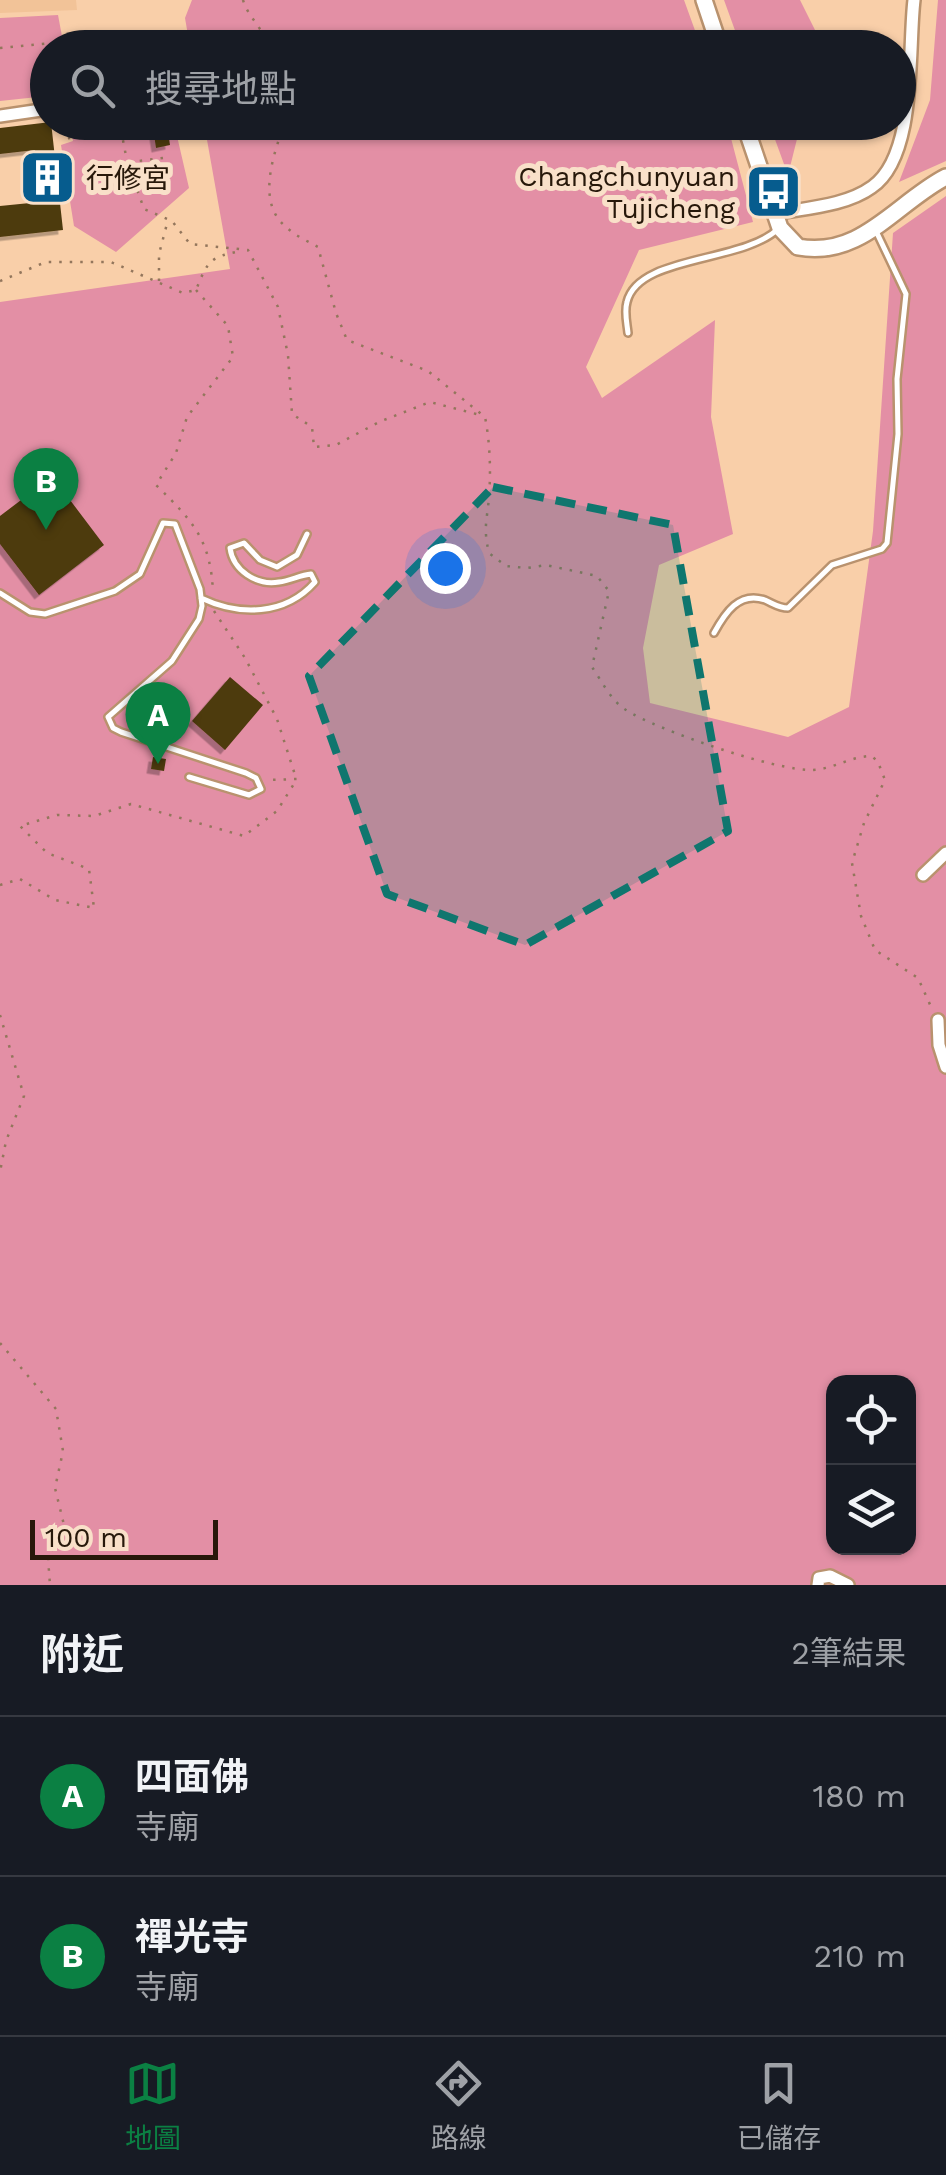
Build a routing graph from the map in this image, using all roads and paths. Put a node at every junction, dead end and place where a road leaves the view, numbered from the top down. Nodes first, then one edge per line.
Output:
1 (243, 0) edge
2 (704, 0) edge
3 (914, 0) edge
4 (260, 30) edge
5 (714, 30) edge
6 (912, 30) edge
7 (30, 45) edge
8 (0, 48) edge
9 (30, 112) edge
10 (0, 116) edge
11 (123, 140) edge
12 (280, 140) edge
13 (750, 140) edge
14 (899, 140) edge
15 (163, 158) dead end
16 (127, 163) junction
17 (98, 166) dead end
18 (946, 177) edge
19 (160, 178) dead end
20 (133, 182) junction
21 (101, 187) dead end
22 (168, 219) junction
23 (777, 221) junction
24 (875, 229) junction
25 (248, 250) junction
26 (0, 281) edge
27 (159, 282) junction
28 (196, 290) junction
29 (628, 333) dead end
30 (485, 416) junction
31 (307, 534) dead end
32 (0, 593) edge
33 (201, 598) junction
34 (213, 604) junction
35 (714, 632) dead end
36 (189, 777) dead end
37 (297, 779) junction
38 (258, 780) junction
39 (946, 853) edge
40 (923, 875) dead end
41 (0, 885) edge
42 (0, 1014) edge
43 (938, 1020) joint
44 (946, 1067) edge
45 (0, 1172) edge
46 (0, 1343) edge
47 (50, 1585) edge
48 (818, 1585) edge
49 (848, 1585) edge

1 - 4 path
2 - 5 street
3 - 6 street
7 - 8 path
9 - 10 street
11 - 16 path
12 - 30 path
13 - 23 street
14 - 23 street
15 - 16 path
16 - 17 path
16 - 20 path
18 - 24 street
19 - 20 path
20 - 21 path
20 - 22 path
22 - 25 path
22 - 27 path
23 - 24 street
23 - 29 lane
24 - 35 lane
25 - 28 path
25 - 30 path
26 - 27 path
27 - 28 path
28 - 34 path
30 - 43 path
31 - 34 lane
32 - 33 lane
33 - 34 lane
33 - 38 lane
34 - 37 path
36 - 38 lane
37 - 38 path
37 - 41 path
39 - 40 street
42 - 45 path
43 - 44 street
46 - 47 path
48 - 49 street

